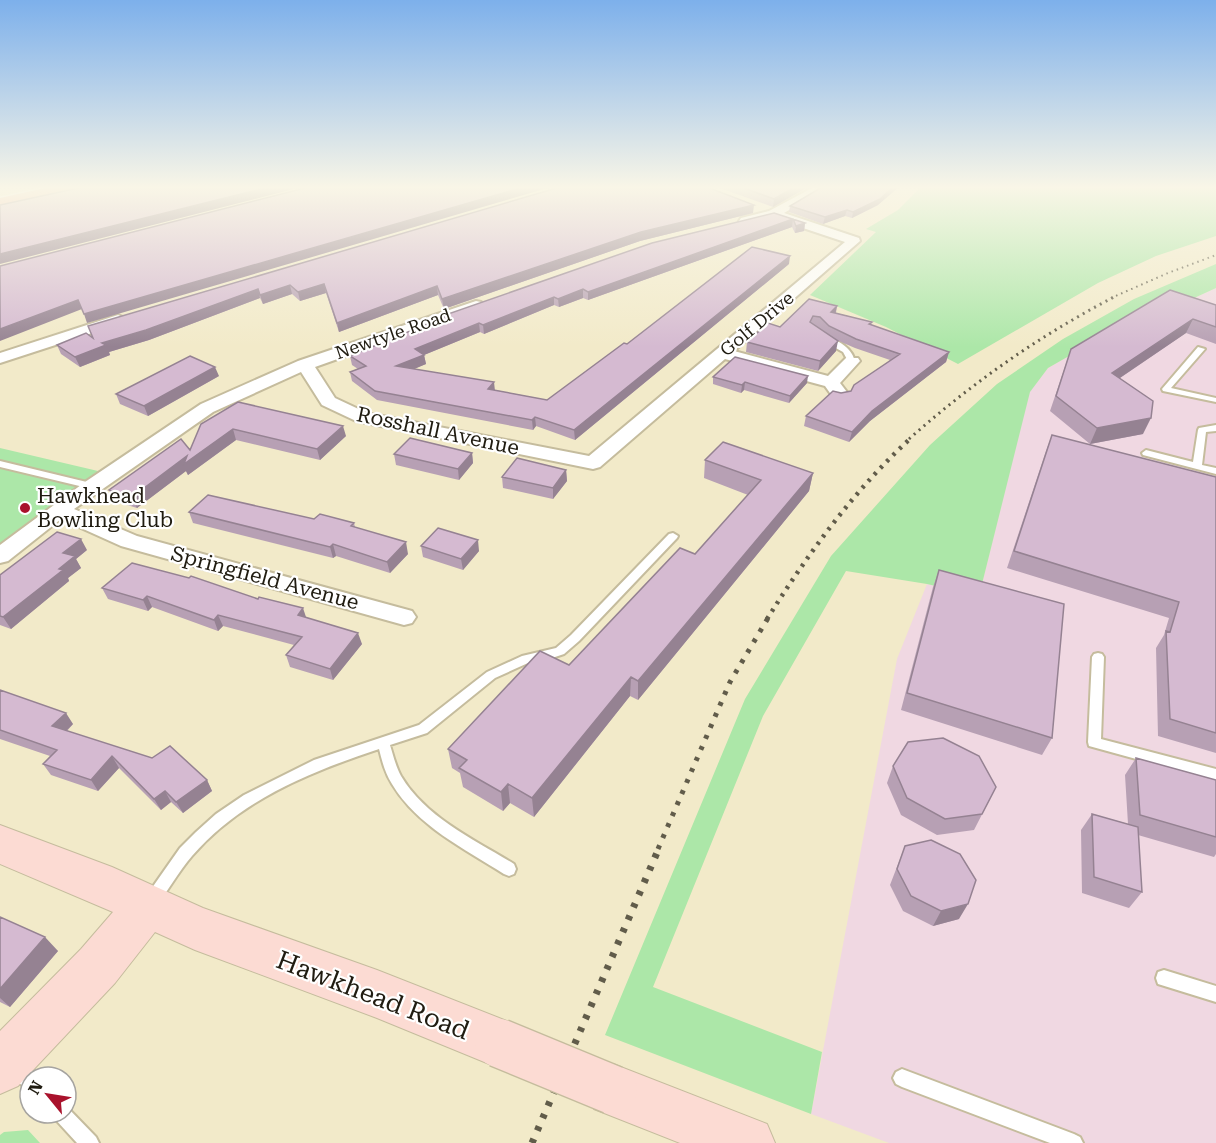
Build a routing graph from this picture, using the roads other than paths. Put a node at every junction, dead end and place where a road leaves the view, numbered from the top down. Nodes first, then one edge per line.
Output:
1 (852, 240) edge
2 (490, 300) edge
3 (135, 314) edge
4 (817, 334) edge
5 (1202, 349) dead end
6 (723, 353) junction
7 (0, 358) edge
8 (852, 361) joint
9 (304, 365) junction
10 (831, 382) junction
11 (841, 396) edge
12 (1216, 400) edge
13 (1216, 428) edge
14 (1146, 453) dead end
15 (593, 463) joint
16 (0, 464) edge
17 (1197, 466) junction
18 (1216, 471) edge
19 (92, 486) junction
20 (60, 511) junction
21 (673, 536) dead end
22 (0, 556) edge
23 (404, 617) dead end
24 (1098, 657) dead end
25 (383, 742) junction
26 (1216, 775) edge
27 (0, 844) edge
28 (508, 869) dead end
29 (148, 905) junction
30 (1164, 978) dead end
31 (1216, 994) edge
32 (13, 1070) edge
33 (902, 1078) dead end
34 (73, 1125) edge
35 (90, 1143) edge
36 (748, 1143) edge
37 (1074, 1143) edge

1 - 6 street, Golf Drive
2 - 9 street, Newtyle Road
3 - 7 street
4 - 8 lane
5 - 12 lane
6 - 10 street
6 - 15 street, Golf Drive
8 - 10 street
9 - 15 street, Rosshall Avenue
9 - 19 street, Newtyle Road
10 - 11 street
13 - 17 lane
14 - 17 lane
16 - 19 lane
17 - 18 lane
19 - 20 street, Newtyle Road
20 - 22 street, Newtyle Road
20 - 23 street, Springfield Avenue
21 - 25 lane
24 - 26 lane
25 - 28 lane
25 - 29 lane
27 - 29 street, Hawkhead Road
29 - 32 street
29 - 36 street, Hawkhead Road, bridge
30 - 31 lane
33 - 37 lane
34 - 35 lane

